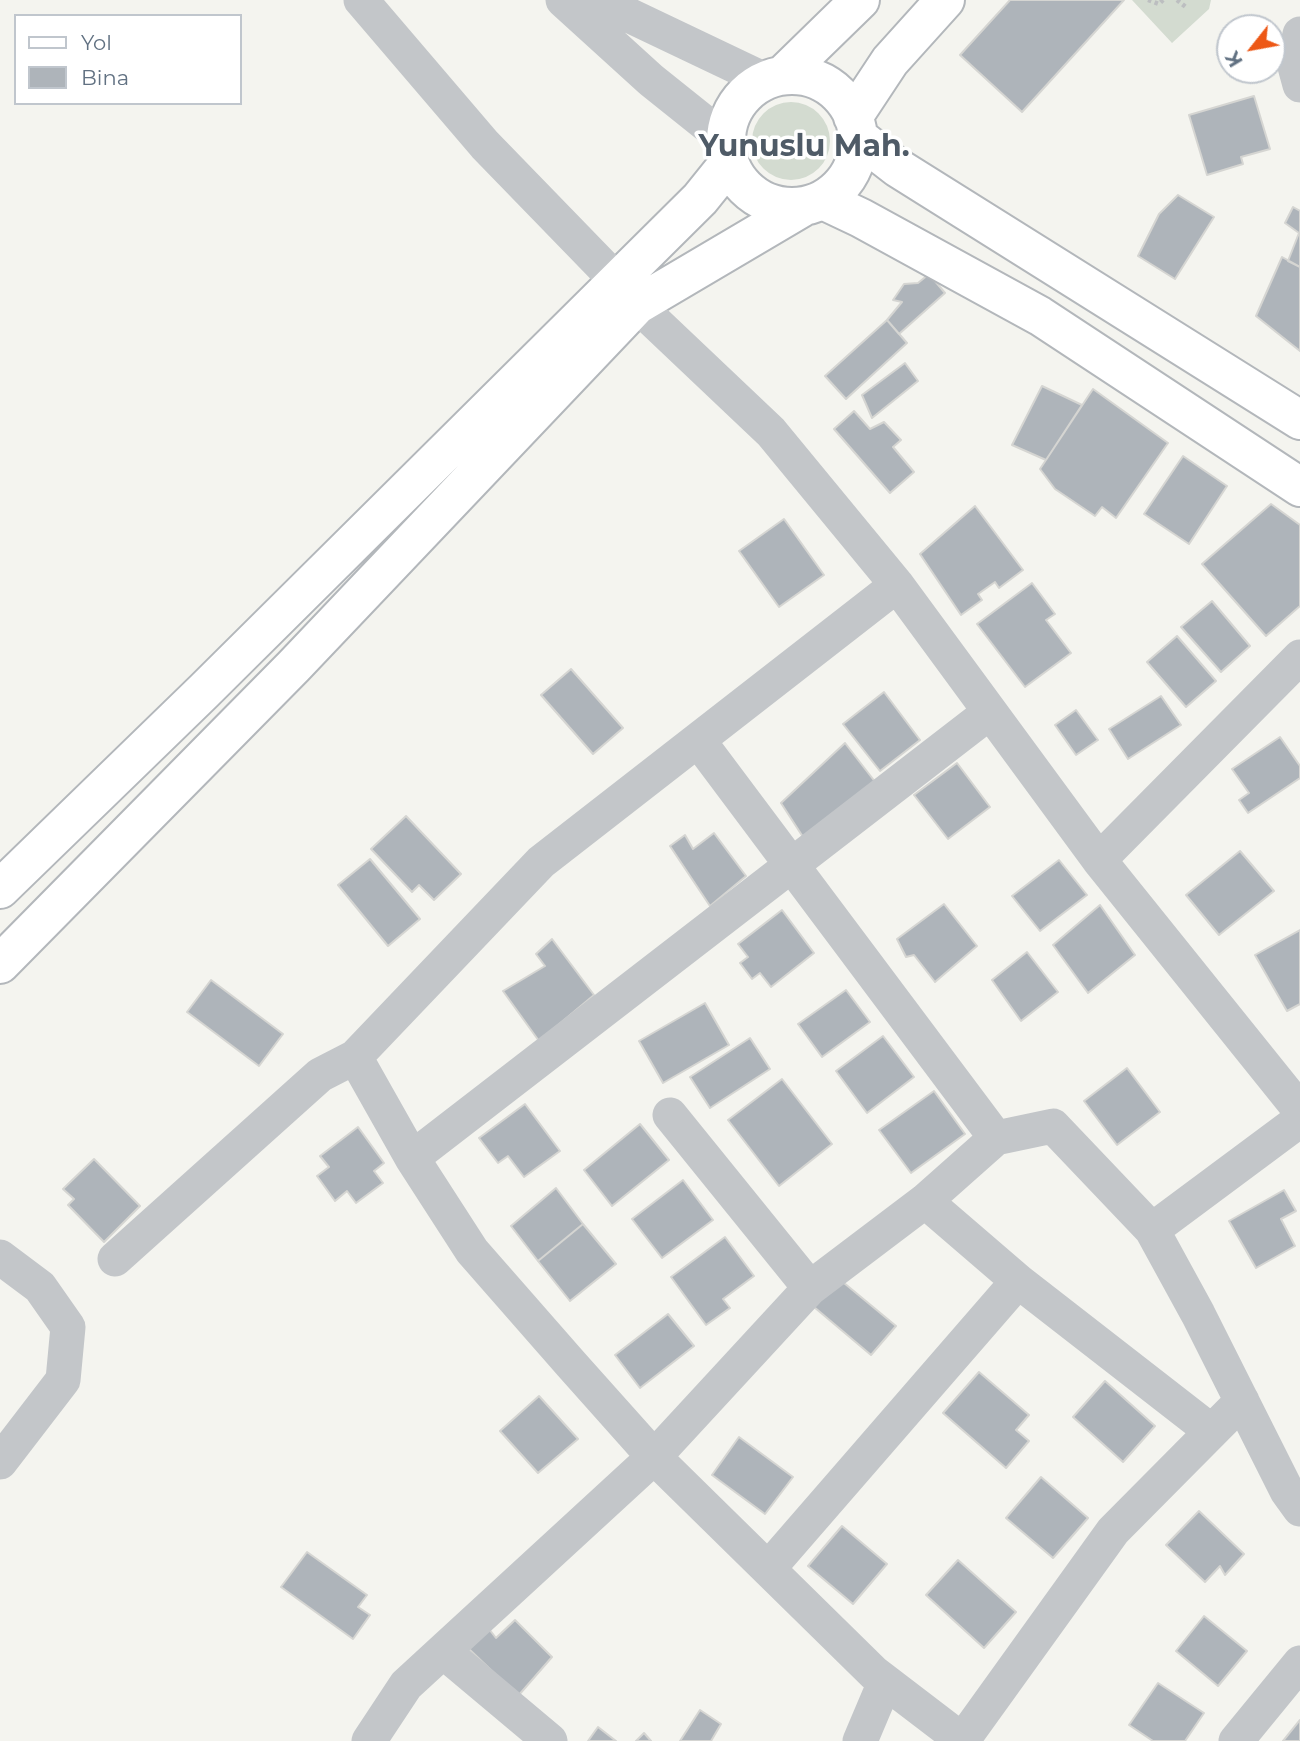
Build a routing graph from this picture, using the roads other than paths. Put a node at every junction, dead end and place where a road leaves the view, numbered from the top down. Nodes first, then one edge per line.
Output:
1 (361, 0) edge
2 (563, 0) edge
3 (597, 0) edge
4 (860, 0) edge
5 (945, 0) edge
6 (1300, 34) edge
7 (774, 78) junction
8 (1300, 85) edge
9 (856, 127) junction
10 (728, 152) junction
11 (813, 204) junction
12 (627, 293) junction
13 (1300, 420) edge
14 (1300, 486) edge
15 (897, 586) junction
16 (1294, 674) edge
17 (990, 712) junction
18 (698, 740) junction
19 (1099, 860) junction
20 (790, 866) junction
21 (0, 889) edge
22 (0, 964) edge
23 (355, 1057) junction
24 (1300, 1110) edge
25 (670, 1115) dead end
26 (1300, 1120) edge
27 (996, 1138) junction
28 (411, 1158) junction
29 (925, 1201) junction
30 (1152, 1230) junction
31 (0, 1257) edge
32 (116, 1259) dead end
33 (1018, 1281) junction
34 (810, 1288) junction
35 (1241, 1401) junction
36 (1211, 1431) junction
37 (654, 1457) junction
38 (0, 1462) edge
39 (1300, 1509) edge
40 (768, 1569) junction
41 (444, 1651) junction
42 (1300, 1663) edge
43 (885, 1682) junction
44 (369, 1741) edge
45 (551, 1741) edge
46 (860, 1741) edge
47 (962, 1741) edge
48 (1236, 1741) edge

1 - 12 street
2 - 10 street
3 - 7 street
4 - 7 main road
5 - 9 main road
6 - 8 street
7 - 9 main road
7 - 10 main road
9 - 11 main road
9 - 13 main road
10 - 11 main road
10 - 12 main road
11 - 12 main road
11 - 14 main road
12 - 15 street
12 - 21 main road
12 - 22 main road
15 - 17 street
15 - 18 street
16 - 19 street
17 - 19 street
17 - 20 street
18 - 20 street
18 - 23 street
19 - 24 street
20 - 27 street
20 - 28 street
23 - 28 street
23 - 32 street
25 - 34 street
26 - 30 street
27 - 29 street
27 - 30 street
28 - 37 street
29 - 33 street
29 - 34 street
30 - 35 street
31 - 38 street
33 - 36 street
33 - 40 street
34 - 37 street
35 - 36 street
35 - 39 street
36 - 47 street
37 - 40 street
37 - 41 street
40 - 43 street
41 - 44 street
41 - 45 street
42 - 48 street
43 - 46 street
43 - 47 street

